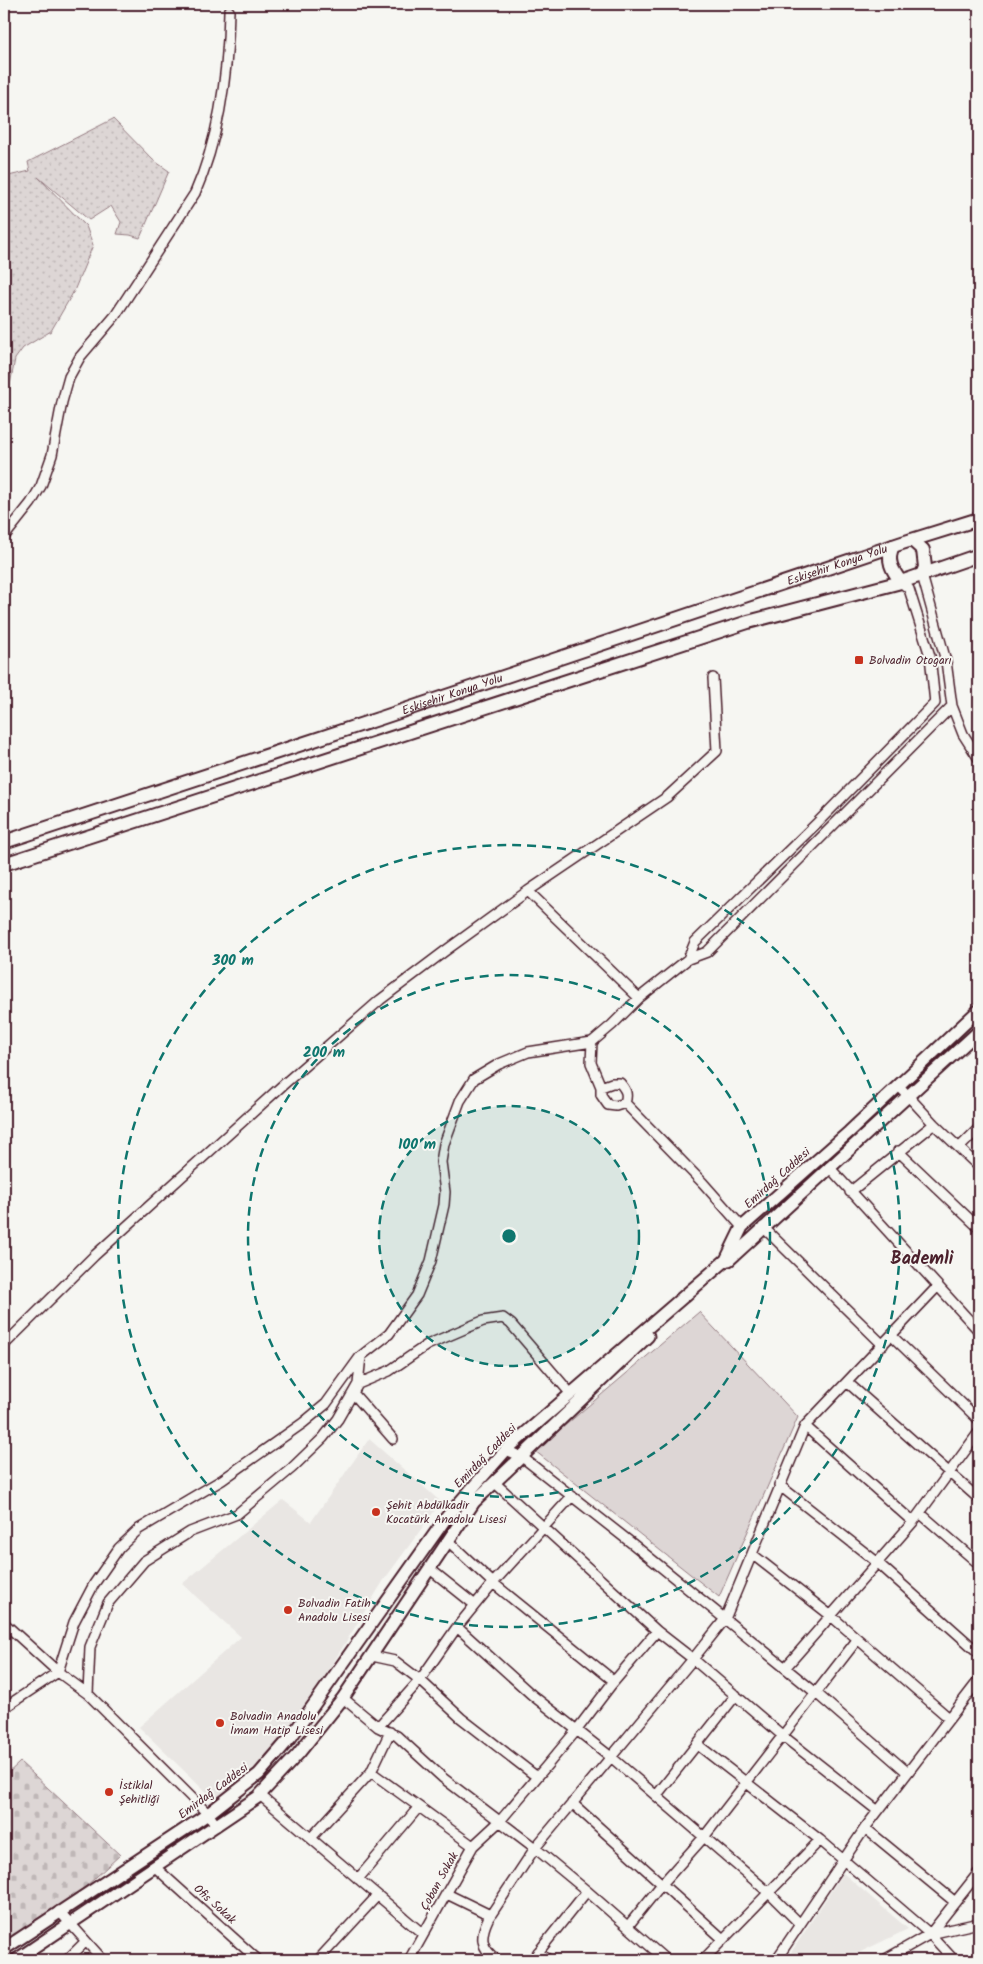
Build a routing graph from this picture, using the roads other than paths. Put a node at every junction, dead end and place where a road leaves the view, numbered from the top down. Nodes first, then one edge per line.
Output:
1 (229, 12) dead end
2 (979, 519) edge
3 (4, 537) edge
4 (902, 543) junction
5 (979, 555) edge
6 (922, 575) junction
7 (901, 582) junction
8 (713, 678) dead end
9 (936, 703) junction
10 (952, 706) junction
11 (979, 759) edge
12 (4, 842) edge
13 (4, 864) edge
14 (528, 891) junction
15 (688, 959) junction
16 (639, 998) junction
17 (979, 1010) edge
18 (979, 1031) edge
19 (592, 1042) junction
20 (898, 1085) junction
21 (601, 1086) junction
22 (907, 1096) junction
23 (625, 1103) junction
24 (934, 1124) junction
25 (979, 1128) edge
26 (959, 1148) junction
27 (898, 1152) junction
28 (829, 1167) junction
29 (979, 1167) edge
30 (850, 1192) junction
31 (763, 1227) junction
32 (742, 1228) junction
33 (979, 1228) edge
34 (938, 1286) junction
35 (978, 1326) edge
36 (892, 1336) junction
37 (4, 1345) edge
38 (883, 1345) junction
39 (361, 1356) junction
40 (847, 1382) junction
41 (358, 1384) junction
42 (353, 1393) junction
43 (571, 1394) junction
44 (979, 1420) edge
45 (805, 1426) junction
46 (979, 1432) edge
47 (393, 1439) dead end
48 (506, 1450) junction
49 (522, 1456) junction
50 (949, 1472) junction
51 (495, 1483) junction
52 (779, 1485) junction
53 (572, 1496) junction
54 (979, 1499) edge
55 (920, 1513) junction
56 (913, 1522) junction
57 (544, 1528) junction
58 (448, 1541) junction
59 (752, 1554) junction
60 (878, 1563) junction
61 (979, 1564) edge
62 (430, 1569) junction
63 (493, 1582) junction
64 (475, 1605) junction
65 (830, 1615) junction
66 (724, 1619) junction
67 (4, 1623) edge
68 (457, 1627) junction
69 (658, 1631) junction
70 (857, 1640) junction
71 (979, 1652) edge
72 (372, 1656) junction
73 (693, 1659) junction
74 (785, 1668) junction
75 (58, 1672) junction
76 (420, 1680) junction
77 (979, 1680) edge
78 (614, 1681) junction
79 (816, 1693) junction
80 (88, 1694) junction
81 (736, 1695) junction
82 (343, 1698) junction
83 (4, 1708) edge
84 (949, 1718) junction
85 (378, 1727) junction
86 (576, 1731) junction
87 (390, 1732) junction
88 (783, 1736) junction
89 (698, 1744) junction
90 (610, 1757) junction
91 (371, 1772) junction
92 (907, 1772) junction
93 (537, 1778) junction
94 (747, 1783) junction
95 (260, 1795) junction
96 (656, 1796) junction
97 (572, 1803) junction
98 (418, 1808) junction
99 (878, 1811) junction
100 (208, 1814) junction
101 (500, 1820) junction
102 (217, 1826) junction
103 (865, 1828) junction
104 (704, 1837) junction
105 (311, 1838) junction
106 (820, 1840) junction
107 (473, 1846) junction
108 (535, 1848) junction
109 (842, 1860) junction
110 (155, 1867) junction
111 (979, 1872) edge
112 (358, 1878) junction
113 (662, 1884) junction
114 (587, 1891) junction
115 (768, 1892) junction
116 (447, 1894) junction
117 (377, 1896) junction
118 (955, 1902) junction
119 (59, 1911) junction
120 (490, 1915) junction
121 (979, 1923) edge
122 (69, 1924) junction
123 (800, 1924) junction
124 (628, 1926) junction
125 (423, 1934) junction
126 (930, 1934) junction
127 (722, 1939) junction
128 (86, 1942) junction
129 (4, 1949) edge
130 (538, 1952) junction
131 (16, 1960) edge
132 (67, 1960) edge
133 (103, 1960) edge
134 (258, 1960) edge
135 (318, 1960) edge
136 (409, 1960) edge
137 (497, 1960) edge
138 (532, 1960) edge
139 (549, 1960) edge
140 (666, 1960) edge
141 (703, 1960) edge
142 (776, 1960) edge
143 (884, 1960) edge
144 (954, 1960) edge

1 - 3 street
2 - 4 highway, Eskişehir Konya Yolu
4 - 6 highway
4 - 7 highway
4 - 12 highway, Eskişehir Konya Yolu
5 - 6 highway
6 - 7 highway
6 - 10 street
7 - 9 street
7 - 13 highway
8 - 14 street
9 - 10 street
9 - 15 street
10 - 11 street
10 - 15 street
14 - 16 street
14 - 37 street
15 - 16 street
16 - 19 street
17 - 20 main road, Emirdağ Caddesi
18 - 22 main road, Emirdağ Caddesi
19 - 21 street
19 - 39 street
20 - 22 street
20 - 32 main road, Emirdağ Caddesi
21 - 23 street
21 - 23 street
22 - 24 street
22 - 28 main road, Emirdağ Caddesi
23 - 32 street
24 - 26 street
24 - 27 street
25 - 26 street
26 - 29 street
27 - 30 street
27 - 33 street
28 - 30 street
28 - 31 main road, Emirdağ Caddesi
30 - 34 street
31 - 38 street
31 - 49 main road, Emirdağ Caddesi
32 - 43 main road, Emirdağ Caddesi
34 - 35 street
34 - 36 street
36 - 38 street
36 - 44 street
38 - 40 street
39 - 41 street
39 - 75 street
40 - 45 street
40 - 50 street
41 - 42 street
41 - 43 street
42 - 47 street
42 - 80 street
43 - 48 main road, Emirdağ Caddesi
45 - 52 street
45 - 56 street
46 - 50 street
48 - 49 street
48 - 100 main road, Emirdağ Caddesi
49 - 51 main road, Emirdağ Caddesi
49 - 53 street
50 - 54 street
50 - 55 street
51 - 57 street
51 - 58 main road, Emirdağ Caddesi
52 - 59 street
52 - 60 street
53 - 57 street
53 - 66 street
55 - 56 street
55 - 61 street
56 - 60 street
57 - 63 street
57 - 69 street
58 - 62 main road, Emirdağ Caddesi
58 - 63 street
59 - 65 street
59 - 66 street
60 - 65 street
60 - 71 street
62 - 64 street
62 - 72 main road, Emirdağ Caddesi
63 - 64 street
63 - 78 street
64 - 68 street
65 - 70 street
65 - 74 street
66 - 73 street
66 - 74 street
67 - 75 street
68 - 76 street
68 - 86 street
69 - 73 street
69 - 78 street, Çoban Sokak
70 - 79 street
70 - 84 street
72 - 76 street
72 - 82 main road, Emirdağ Caddesi
73 - 81 street
73 - 90 street
74 - 79 street
75 - 80 street
75 - 83 street
76 - 85 street
76 - 93 street
77 - 84 street
78 - 86 street, Çoban Sokak
79 - 88 street
79 - 92 street
80 - 100 street
81 - 88 street
81 - 89 street
82 - 85 street
82 - 95 main road, Emirdağ Caddesi
84 - 92 street
85 - 87 street
86 - 90 street
86 - 93 street, Çoban Sokak
87 - 91 street
87 - 101 street
88 - 94 street
88 - 99 street
89 - 94 street
89 - 96 street
90 - 96 street
90 - 97 street
91 - 98 street
91 - 105 street
92 - 99 street
93 - 101 street, Çoban Sokak
94 - 104 street
94 - 106 street
95 - 102 main road, Emirdağ Caddesi
95 - 105 street
96 - 104 street
97 - 108 street
97 - 113 street
98 - 107 street
98 - 112 street
99 - 103 street
100 - 102 street
100 - 119 main road, Emirdağ Caddesi
101 - 107 street, Çoban Sokak
101 - 108 street
102 - 110 main road, Emirdağ Caddesi
103 - 109 street
103 - 118 street
104 - 113 street
104 - 115 street
105 - 112 street
106 - 109 street
106 - 115 street
107 - 116 street, Çoban Sokak
108 - 114 street
108 - 120 street
109 - 123 street
109 - 126 street
110 - 122 main road, Emirdağ Caddesi
110 - 134 street, Ofis Sokak
111 - 118 street
112 - 117 street
113 - 124 street
113 - 127 street
114 - 124 street
114 - 130 street
115 - 123 street
115 - 127 street
116 - 120 street
116 - 125 street, Çoban Sokak
117 - 125 street
117 - 135 street
118 - 126 street
119 - 122 street
119 - 129 main road, Emirdağ Caddesi
120 - 137 street
121 - 126 street
122 - 128 street
122 - 131 main road, Emirdağ Caddesi
123 - 142 street
124 - 140 street
125 - 136 street, Çoban Sokak
126 - 143 street
126 - 144 street
127 - 141 street
128 - 132 street
128 - 133 street
130 - 138 street
130 - 139 street

